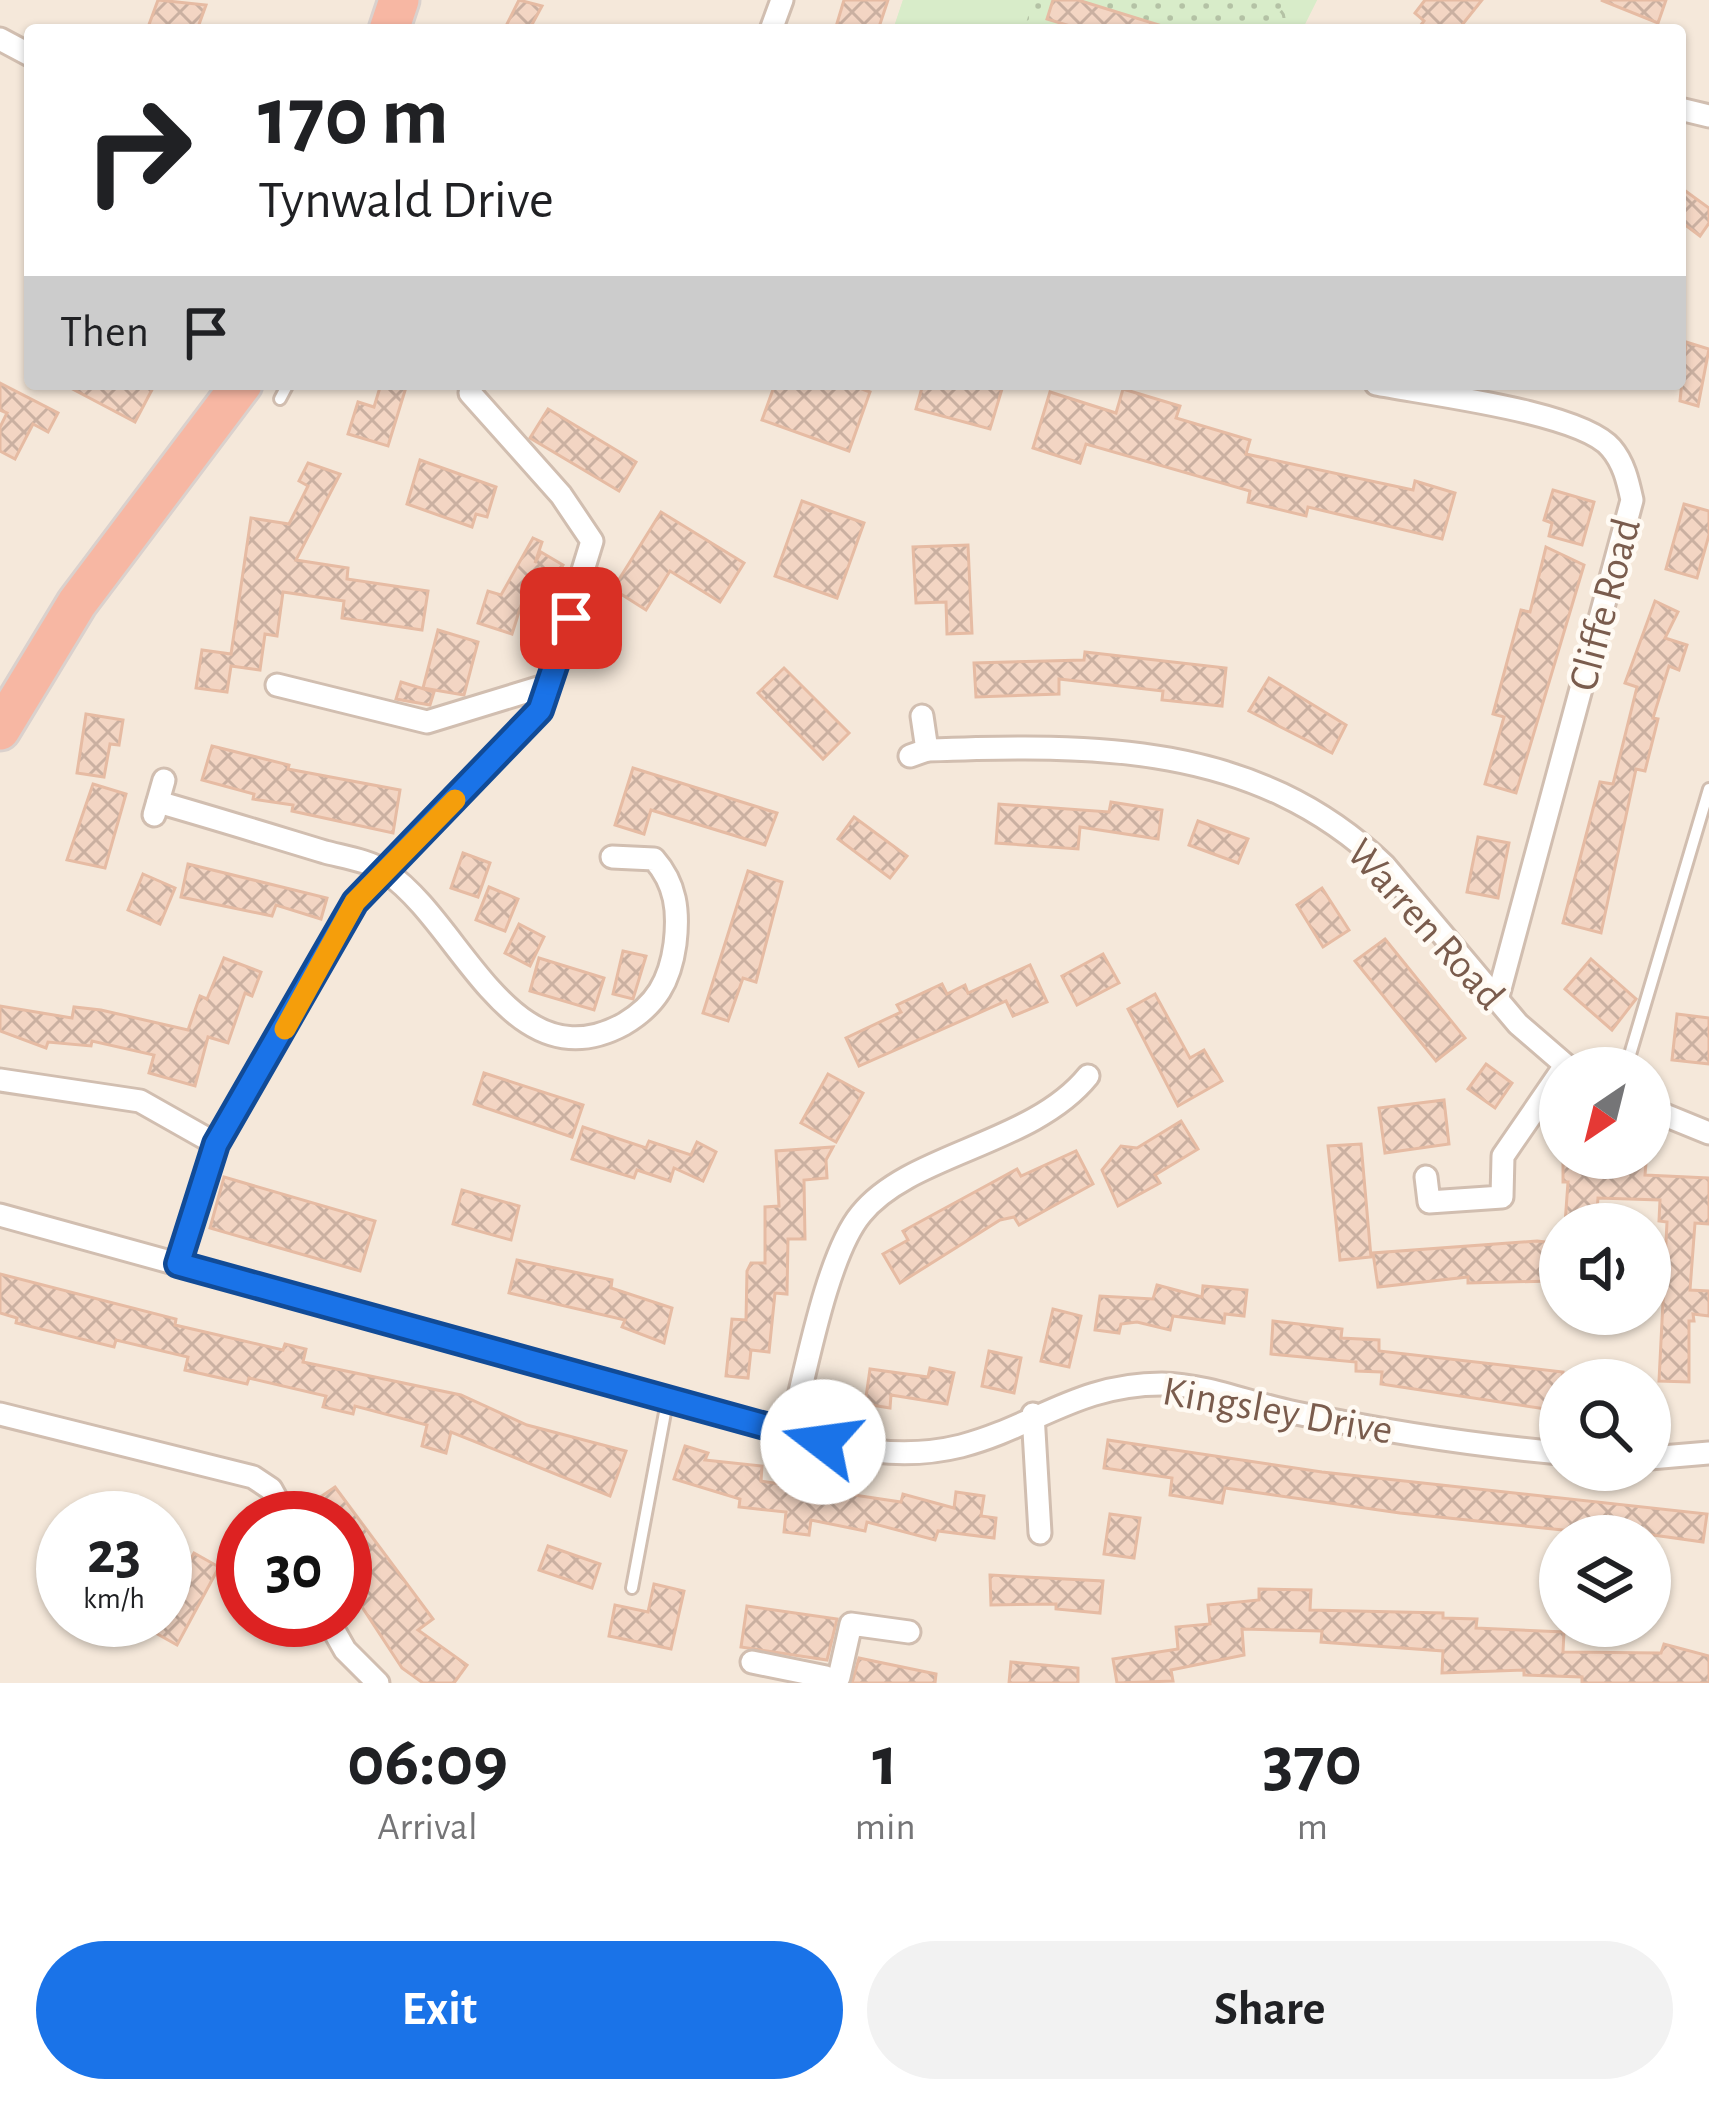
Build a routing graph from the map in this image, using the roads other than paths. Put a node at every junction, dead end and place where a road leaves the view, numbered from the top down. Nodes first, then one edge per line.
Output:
1 (237, 390) edge
2 (285, 390) edge
3 (1406, 390) edge
4 (470, 392) dead end
5 (280, 400) dead end
6 (277, 685) dead end
7 (548, 685) junction
8 (922, 716) dead end
9 (0, 730) edge
10 (1709, 789) edge
11 (159, 799) dead end
12 (612, 856) dead end
13 (383, 869) junction
14 (1497, 1000) junction
15 (1543, 1047) edge
16 (1632, 1047) edge
17 (1088, 1076) dead end
18 (0, 1080) edge
19 (1539, 1105) edge
20 (1671, 1118) edge
21 (1709, 1133) edge
22 (216, 1144) junction
23 (1426, 1177) dead end
24 (0, 1215) edge
25 (178, 1264) junction
26 (667, 1402) junction
27 (0, 1414) edge
28 (1033, 1414) junction
29 (790, 1433) junction
30 (1539, 1450) edge
31 (1709, 1453) edge
32 (1671, 1456) edge
33 (272, 1491) edge
34 (1040, 1533) dead end
35 (632, 1588) dead end
36 (909, 1632) dead end
37 (343, 1647) edge
38 (752, 1662) dead end
39 (824, 1680) edge
40 (378, 1683) edge

1 - 9 highway
2 - 5 lane
3 - 14 street, Cliffe Road
4 - 7 street
6 - 7 street
7 - 13 street
8 - 14 street, Warren Road
10 - 16 lane
11 - 13 street
12 - 13 street
13 - 22 street
14 - 15 street, Warren Road
17 - 29 street
18 - 22 street
19 - 23 street, Warren Road
20 - 21 street
22 - 25 street
24 - 25 street, Kingsley Drive
25 - 26 street, Kingsley Drive
26 - 29 street, Kingsley Drive
26 - 35 lane
27 - 33 street
28 - 29 street, Kingsley Drive
28 - 30 street, Kingsley Drive
28 - 34 street
31 - 32 street
36 - 39 street
37 - 40 street
38 - 39 street

